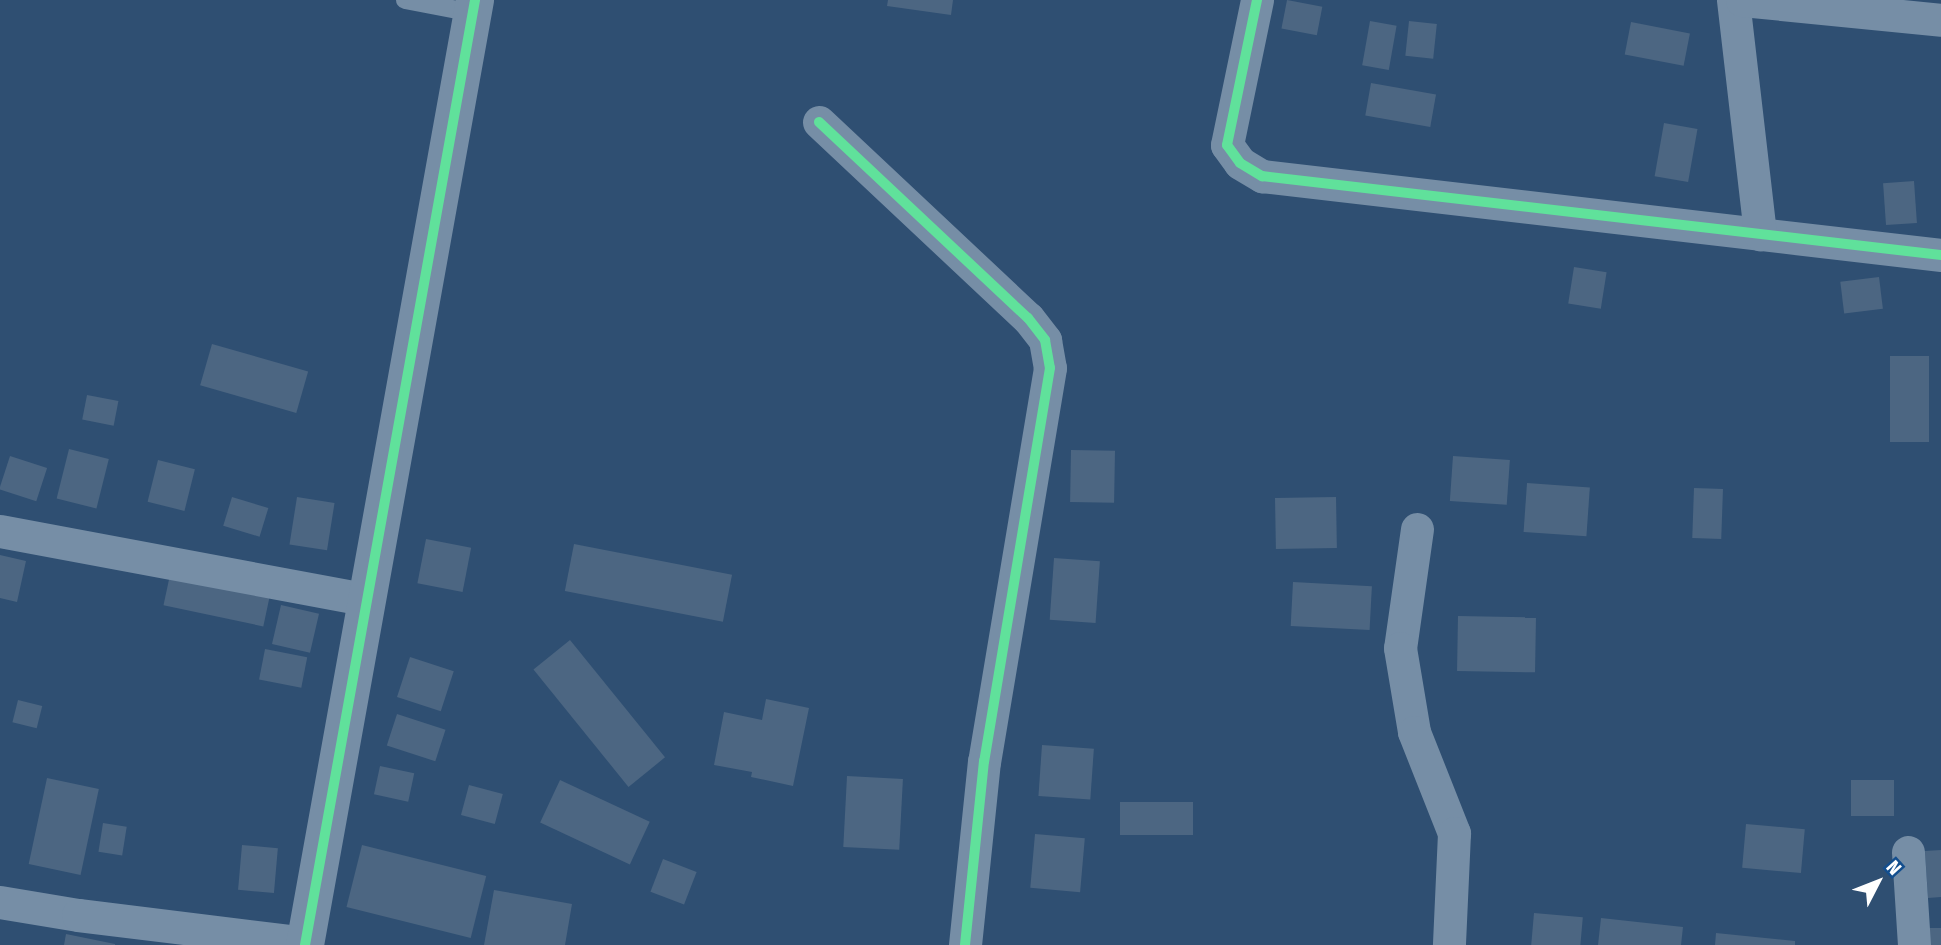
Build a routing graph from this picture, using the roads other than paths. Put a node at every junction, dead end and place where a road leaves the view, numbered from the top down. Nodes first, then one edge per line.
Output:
1 (405, 0) edge
2 (1257, 0) edge
3 (1734, 0) edge
4 (1742, 0) edge
5 (474, 7) edge
6 (1941, 20) edge
7 (819, 122) dead end
8 (1760, 234) junction
9 (1941, 254) edge
10 (1417, 530) dead end
11 (0, 531) edge
12 (368, 600) junction
13 (1909, 852) dead end
14 (0, 902) edge
15 (305, 944) edge
16 (964, 945) edge
17 (1449, 945) edge
18 (1914, 945) edge

1 - 5 lane
2 - 8 street
3 - 8 street
4 - 6 street
5 - 12 street
7 - 16 street
8 - 9 street
10 - 17 street
11 - 12 street
12 - 15 street
13 - 18 street
14 - 15 street

